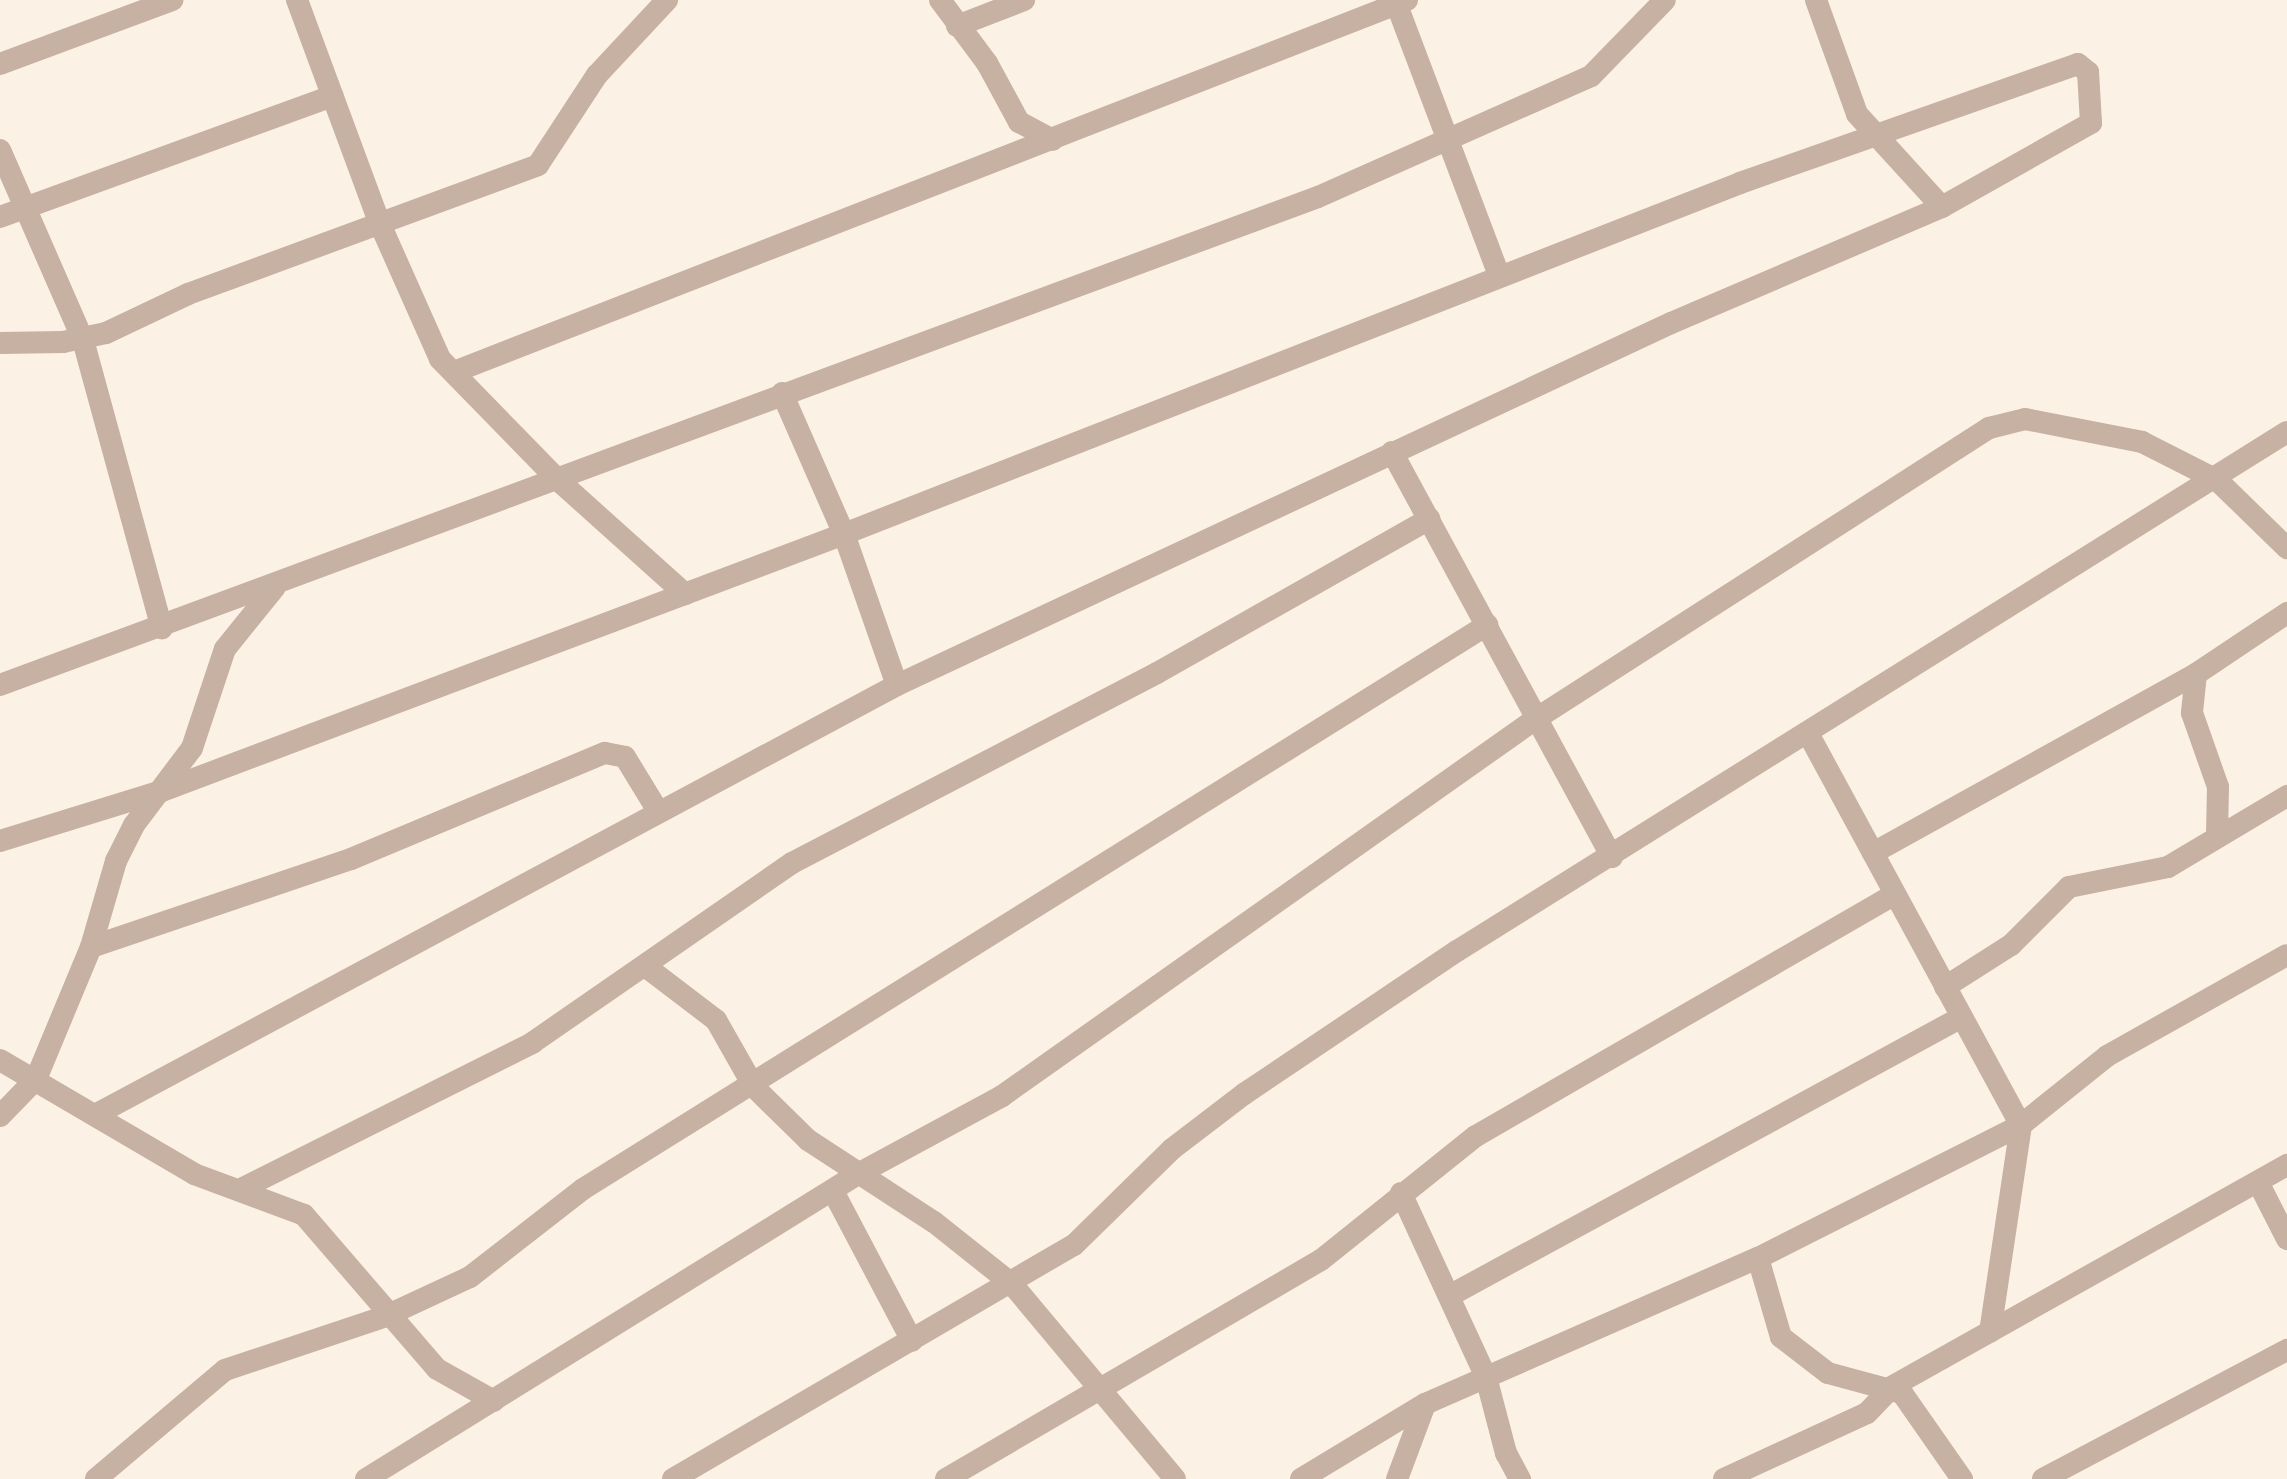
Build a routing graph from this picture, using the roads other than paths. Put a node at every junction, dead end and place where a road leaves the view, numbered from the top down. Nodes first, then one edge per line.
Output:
1 (172, 0) edge
2 (298, 0) edge
3 (667, 0) edge
4 (940, 0) edge
5 (1024, 0) edge
6 (1665, 0) edge
7 (1818, 0) edge
8 (1400, 1) edge
9 (956, 26) junction
10 (0, 64) edge
11 (333, 96) junction
12 (1878, 134) junction
13 (1053, 140) junction
14 (1450, 140) junction
15 (0, 150) edge
16 (1942, 207) junction
17 (26, 208) junction
18 (0, 217) edge
19 (380, 224) junction
20 (1498, 275) junction
21 (83, 340) junction
22 (0, 343) edge
23 (454, 372) junction
24 (782, 393) junction
25 (2287, 432) edge
26 (1392, 452) junction
27 (558, 480) junction
28 (2218, 480) junction
29 (1429, 519) junction
30 (844, 534) junction
31 (2287, 548) edge
32 (277, 585) junction
33 (685, 594) junction
34 (2287, 612) edge
35 (1487, 625) junction
36 (162, 628) junction
37 (2196, 674) junction
38 (897, 684) junction
39 (0, 685) edge
40 (1534, 720) junction
41 (1810, 736) junction
42 (162, 791) junction
43 (2287, 796) edge
44 (658, 811) junction
45 (2217, 835) junction
46 (0, 841) edge
47 (1872, 853) junction
48 (1612, 858) junction
49 (1894, 895) junction
50 (90, 947) junction
51 (2287, 955) edge
52 (644, 966) junction
53 (1945, 987) junction
54 (1960, 1018) junction
55 (0, 1060) edge
56 (36, 1079) junction
57 (754, 1087) junction
58 (95, 1115) junction
59 (0, 1116) edge
60 (2021, 1125) junction
61 (2287, 1165) edge
62 (858, 1174) junction
63 (2258, 1182) junction
64 (241, 1189) junction
65 (834, 1193) junction
66 (1401, 1193) junction
67 (2287, 1239) edge
68 (1758, 1258) junction
69 (1012, 1284) junction
70 (1448, 1296) junction
71 (386, 1316) junction
72 (1990, 1332) junction
73 (912, 1341) junction
74 (2287, 1350) edge
75 (1486, 1377) junction
76 (1100, 1386) junction
77 (1893, 1386) junction
78 (494, 1401) junction
79 (1425, 1404) junction
80 (96, 1479) edge
81 (366, 1479) edge
82 (673, 1479) edge
83 (946, 1479) edge
84 (1175, 1479) edge
85 (1301, 1479) edge
86 (1397, 1479) edge
87 (1520, 1479) edge
88 (1724, 1479) edge
89 (1962, 1479) edge
90 (2043, 1479) edge

1 - 10 street
2 - 11 street
3 - 19 street
4 - 9 street
5 - 9 street
6 - 14 street
7 - 12 street
8 - 13 street
8 - 14 street
9 - 13 street
11 - 17 street
11 - 19 street
12 - 16 street
12 - 16 street
12 - 20 street
13 - 23 street
14 - 20 street
14 - 24 street
15 - 17 street
16 - 26 street
17 - 18 street
17 - 21 street
19 - 21 street
19 - 23 street
20 - 30 street
21 - 22 street
21 - 36 street
23 - 27 street
24 - 27 street
24 - 30 street
25 - 28 street
26 - 29 street
26 - 38 street
27 - 32 street
27 - 33 street
28 - 31 street
28 - 40 street
28 - 41 street
29 - 35 street
29 - 52 street
30 - 33 street
30 - 38 street
32 - 36 street
32 - 42 street
33 - 42 street
34 - 37 street
35 - 40 street
35 - 57 street
36 - 39 street
37 - 45 street
37 - 47 street
38 - 44 street
40 - 48 street
40 - 62 street
41 - 47 street
41 - 48 street
42 - 46 street
42 - 50 street
43 - 45 street
44 - 50 street
44 - 58 street
45 - 53 street
47 - 49 street
48 - 69 street
49 - 53 street
49 - 66 street
50 - 56 street
51 - 60 street
52 - 57 street
52 - 64 street
53 - 54 street
54 - 60 street
54 - 70 street
55 - 56 street
56 - 58 street
56 - 59 street
57 - 62 street
57 - 71 street
58 - 64 street
60 - 68 street
60 - 72 street
61 - 63 street
62 - 65 street
62 - 69 street
63 - 67 street
63 - 72 street
64 - 71 street
65 - 73 street
65 - 78 street
66 - 70 street
66 - 76 street
68 - 75 street
68 - 77 street
69 - 73 street
69 - 76 street
70 - 75 street
71 - 78 street
71 - 80 street
72 - 77 street
73 - 82 street
74 - 90 street
75 - 79 street
75 - 87 street
76 - 83 street
76 - 84 street
77 - 88 street
77 - 89 street
78 - 81 street
79 - 85 street
79 - 86 street

